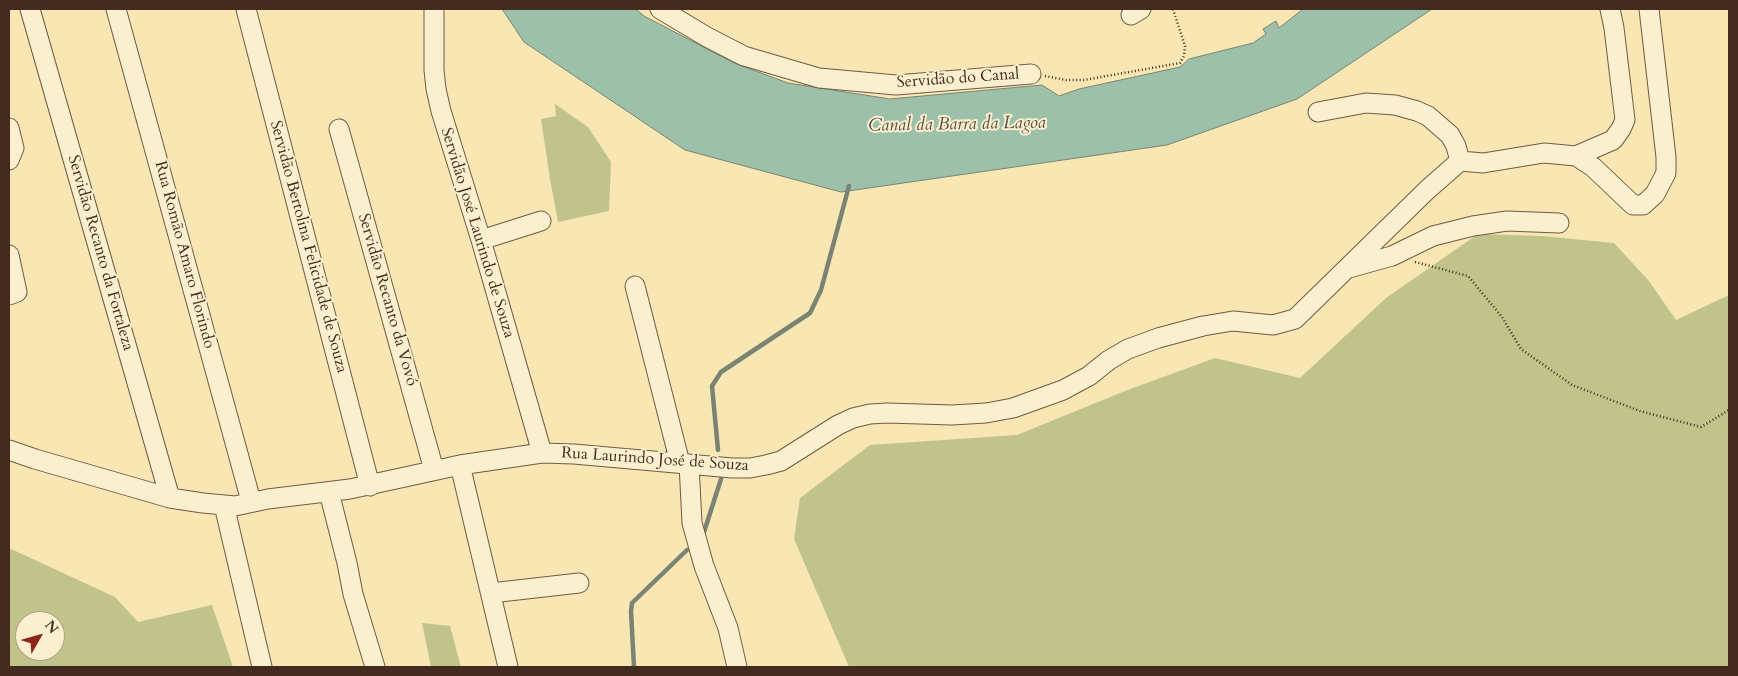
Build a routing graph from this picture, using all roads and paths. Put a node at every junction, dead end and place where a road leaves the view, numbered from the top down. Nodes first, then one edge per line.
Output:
1 (30, 9) edge
2 (116, 9) edge
3 (246, 9) edge
4 (434, 9) edge
5 (660, 9) edge
6 (1173, 9) edge
7 (1610, 9) edge
8 (1649, 9) edge
9 (1031, 74) joint
10 (1318, 112) dead end
11 (9, 128) edge
12 (339, 129) dead end
13 (1576, 156) junction
14 (9, 160) edge
15 (1460, 161) junction
16 (541, 221) dead end
17 (1558, 223) dead end
18 (481, 240) junction
19 (9, 256) edge
20 (1392, 256) junction
21 (1348, 268) junction
22 (635, 286) dead end
23 (9, 296) edge
24 (1729, 410) edge
25 (9, 450) edge
26 (542, 454) junction
27 (684, 463) junction
28 (460, 465) junction
29 (434, 470) junction
30 (370, 486) junction
31 (329, 492) junction
32 (170, 498) junction
33 (237, 504) junction
34 (579, 584) dead end
35 (491, 593) junction
36 (262, 667) edge
37 (273, 667) edge
38 (375, 667) edge
39 (508, 667) edge
40 (738, 667) edge

1 - 32 street, Servidão Recanto da Fortaleza
2 - 33 street, Rua Romão Amaro Florindo
3 - 30 street, Servidão Bertolina Felicidade de Souza
4 - 18 street, Servidão José Laurindo de Souza
5 - 9 street, Servidão do Canal
6 - 9 path
7 - 13 street
8 - 13 street
10 - 15 street
11 - 14 street
12 - 29 street, Servidão Recanto da Vovó
13 - 15 street
15 - 21 street, Rua Laurindo José de Souza
16 - 18 street
17 - 20 street
18 - 26 street, Servidão José Laurindo de Souza
19 - 23 street
20 - 21 street
20 - 24 path
21 - 27 street, Rua Laurindo José de Souza
22 - 27 street
25 - 32 street, Rua Laurindo José de Souza
26 - 27 street, Rua Laurindo José de Souza
26 - 28 street, Rua Laurindo José de Souza
27 - 40 street
28 - 29 street, Rua Laurindo José de Souza
28 - 35 street
29 - 30 street, Rua Laurindo José de Souza
30 - 31 street, Rua Laurindo José de Souza
31 - 33 street, Rua Laurindo José de Souza
31 - 38 street
32 - 33 street, Rua Laurindo José de Souza
33 - 36 street
33 - 37 street
34 - 35 street
35 - 39 street

